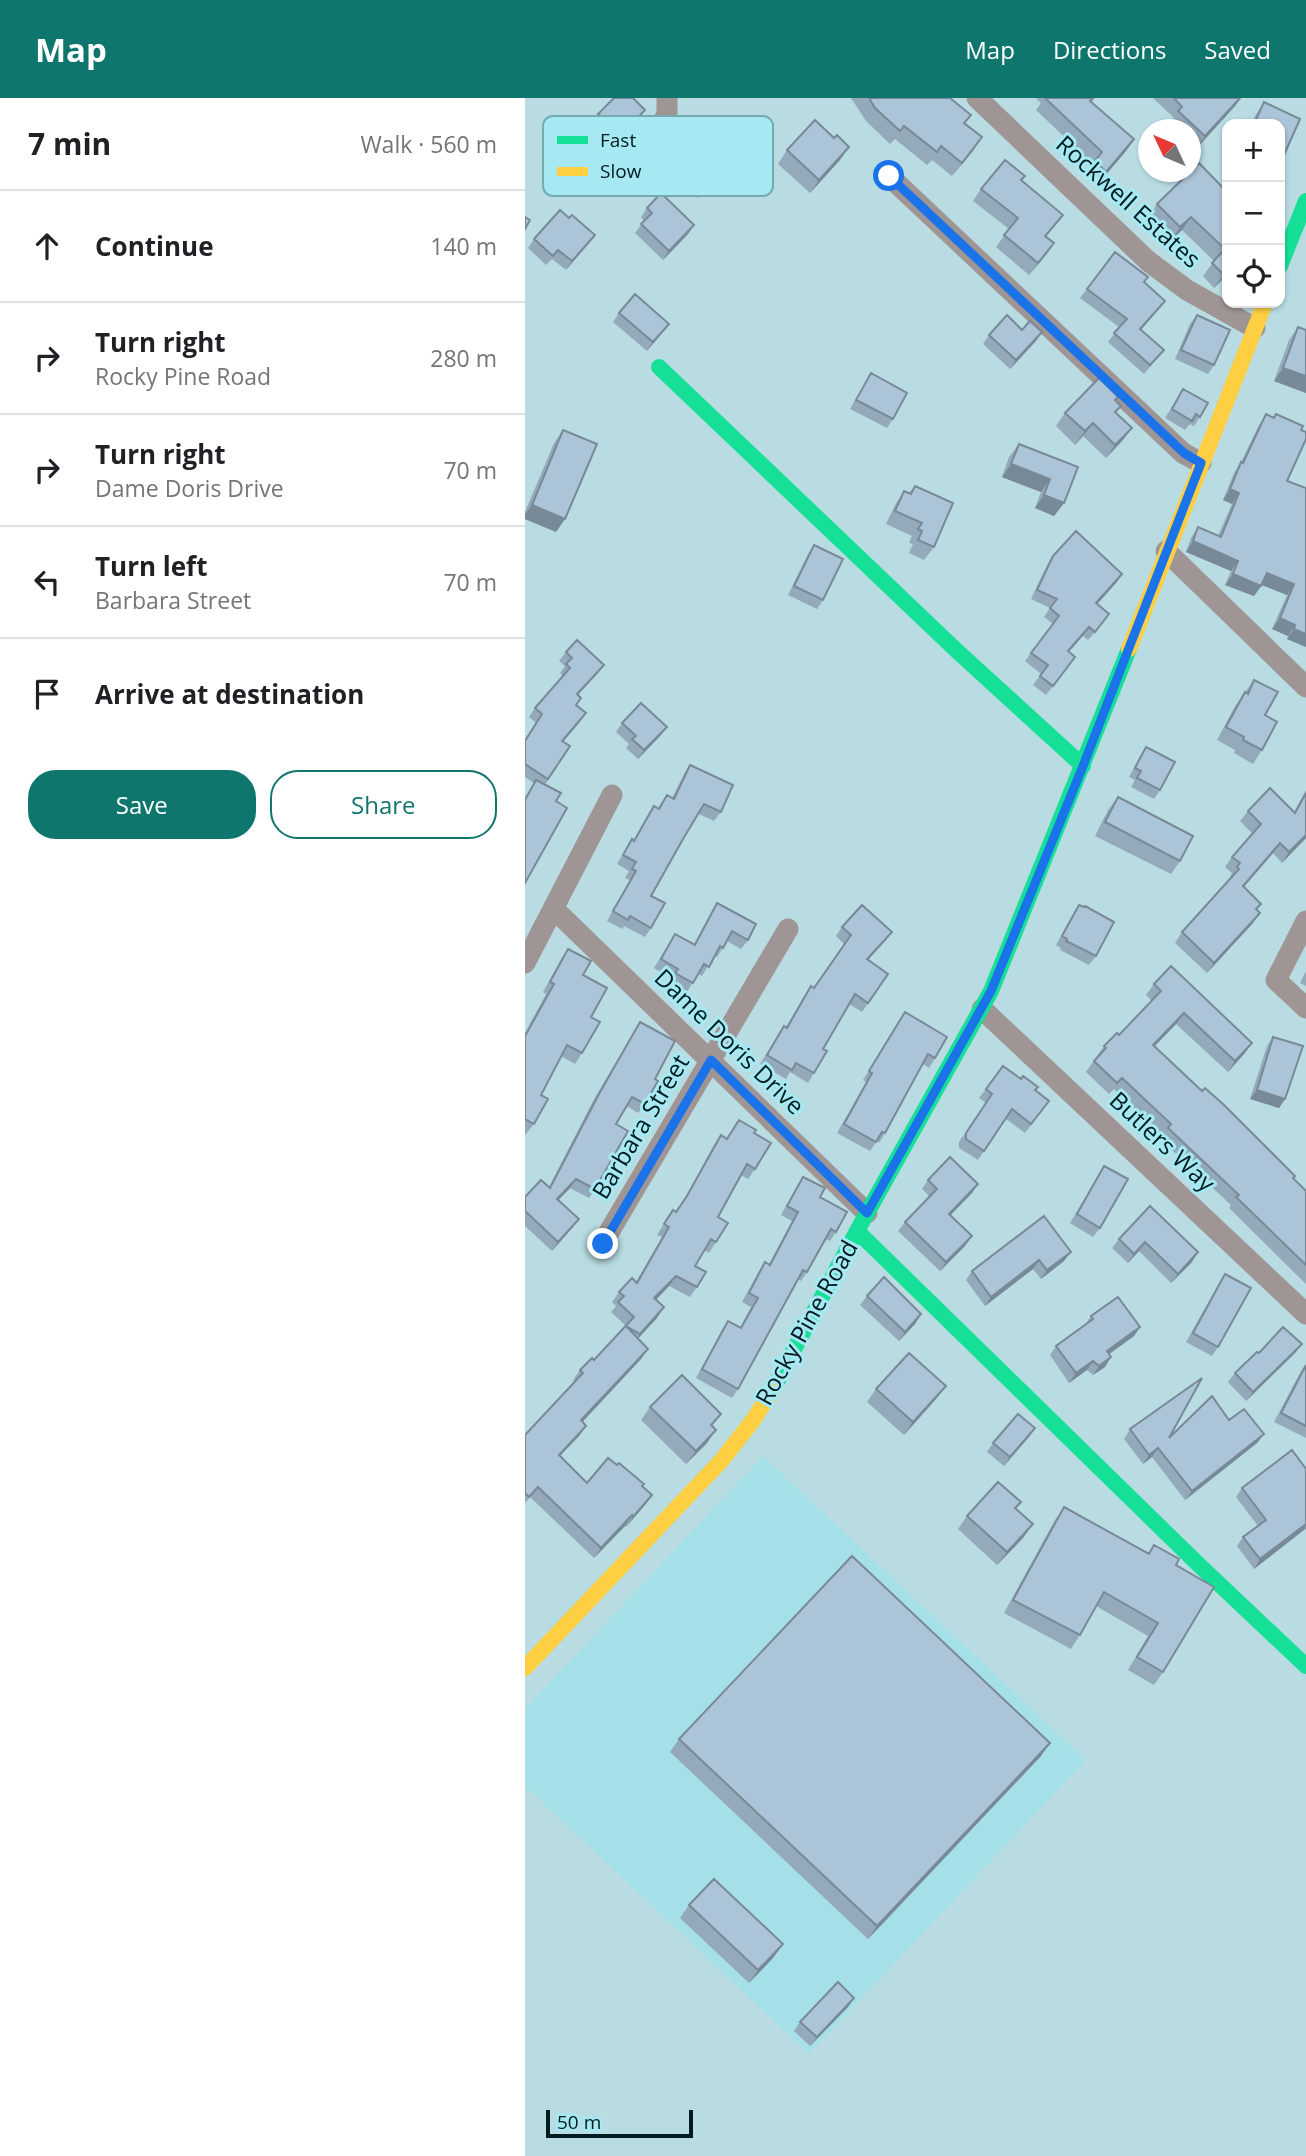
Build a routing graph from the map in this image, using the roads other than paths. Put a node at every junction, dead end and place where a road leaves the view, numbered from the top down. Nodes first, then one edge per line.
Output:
1 (667, 98) edge
2 (977, 98) edge
3 (666, 116) edge
4 (889, 176) dead end
5 (1306, 201) edge
6 (1285, 254) edge
7 (1263, 308) edge
8 (1255, 328) junction
9 (659, 367) dead end
10 (1201, 463) junction
11 (1166, 551) junction
12 (1306, 687) edge
13 (1083, 766) junction
14 (612, 795) dead end
15 (554, 909) junction
16 (1306, 921) edge
17 (788, 929) dead end
18 (525, 962) edge
19 (1306, 1008) edge
20 (982, 1009) junction
21 (711, 1060) junction
22 (862, 1222) junction
23 (603, 1244) dead end
24 (1306, 1314) edge
25 (1306, 1666) edge
26 (525, 1668) edge

1 - 3 street
2 - 8 street, Rockwell Estates
4 - 10 street
5 - 6 street
7 - 8 street, Rocky Pine Road
8 - 10 street, Rocky Pine Road
9 - 13 street
10 - 11 street, Rocky Pine Road
11 - 12 street
11 - 13 street, Rocky Pine Road
13 - 20 street, Rocky Pine Road
14 - 15 street
15 - 18 street
15 - 21 street, Dame Doris Drive
16 - 19 street
17 - 21 street, Barbara Street
20 - 22 street, Rocky Pine Road
20 - 24 street, Butlers Way
21 - 22 street, Dame Doris Drive
21 - 23 street, Barbara Street
22 - 25 street
22 - 26 street, Rocky Pine Road

